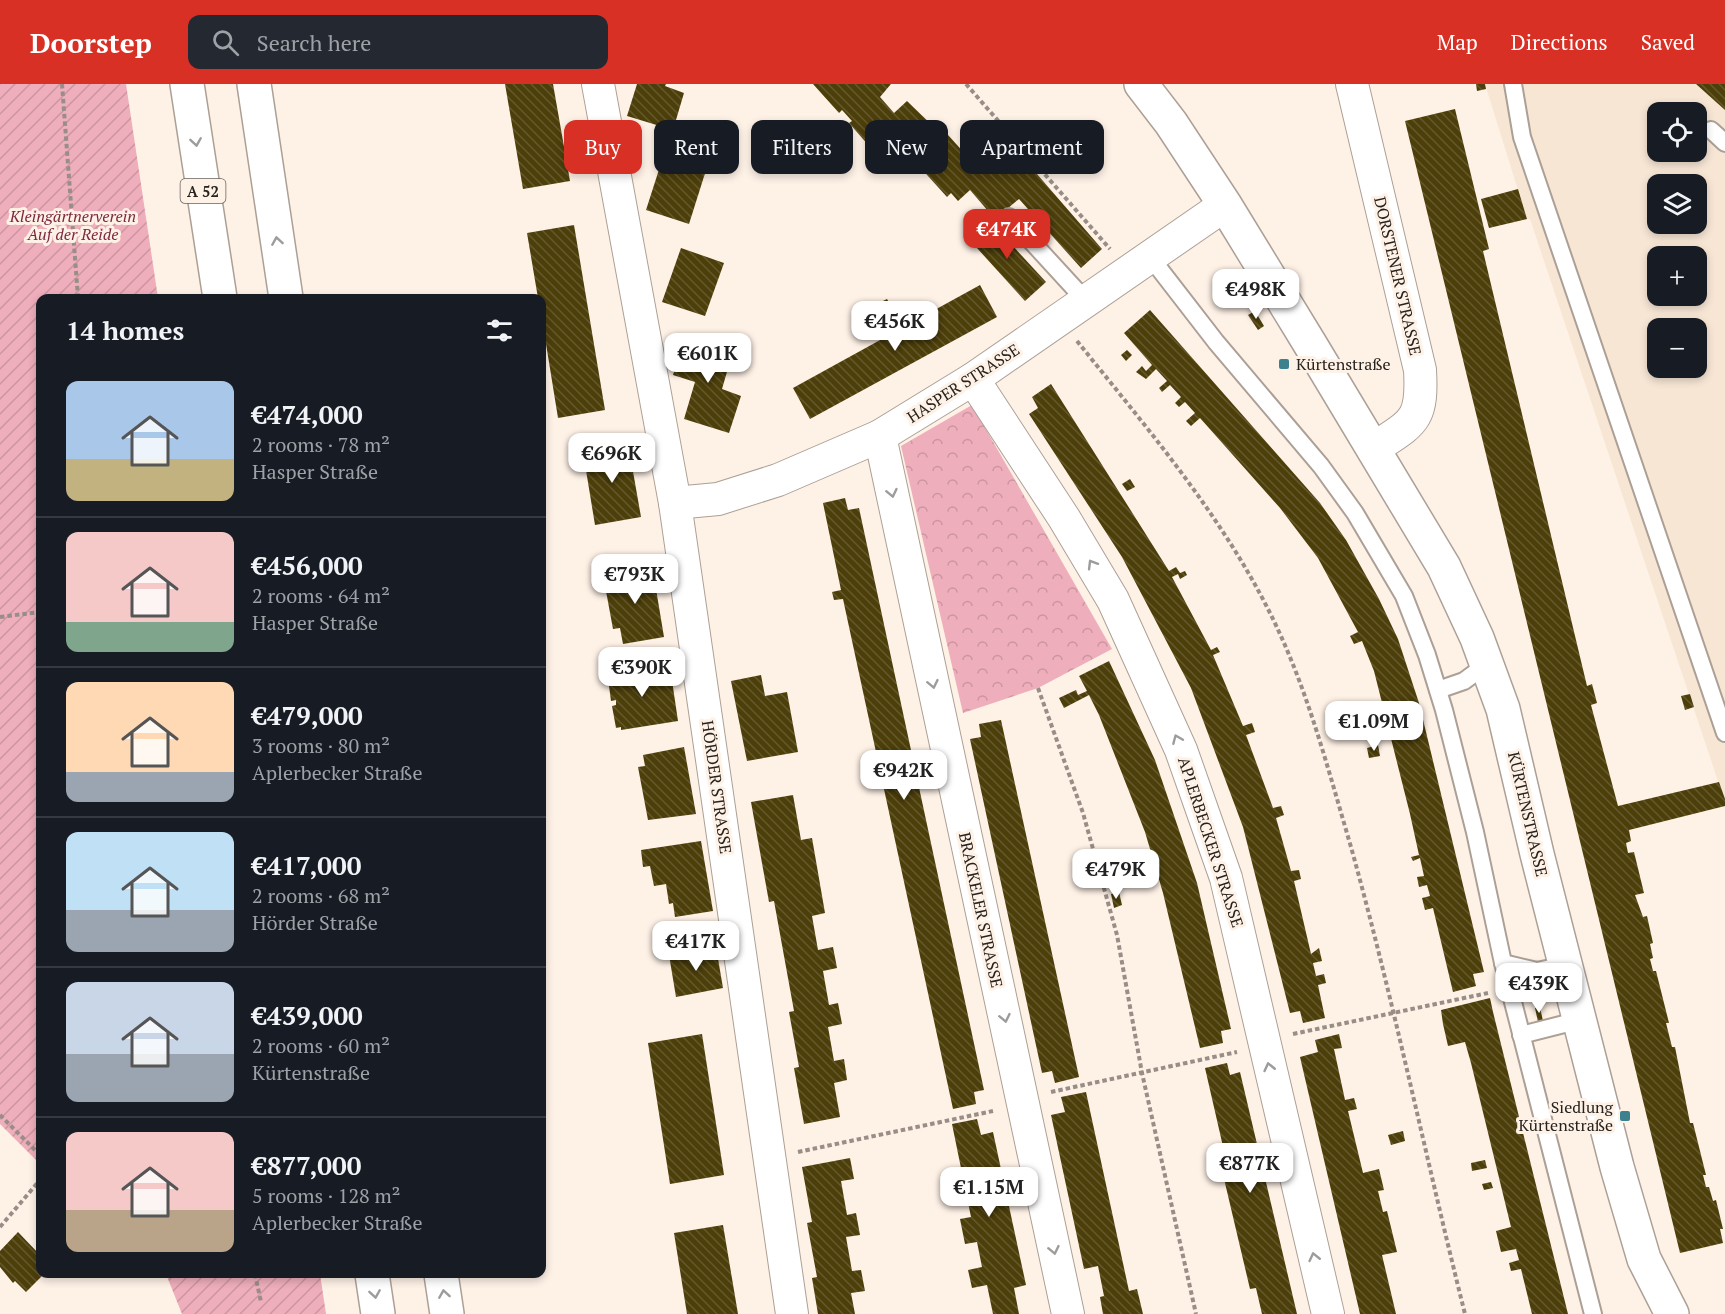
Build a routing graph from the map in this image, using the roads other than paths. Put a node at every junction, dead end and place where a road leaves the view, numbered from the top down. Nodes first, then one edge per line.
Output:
1 (187, 84) edge
2 (254, 84) edge
3 (598, 84) edge
4 (1141, 84) edge
5 (1352, 84) edge
6 (1512, 84) edge
7 (1711, 130) dead end
8 (1725, 143) edge
9 (1225, 205) junction
10 (1010, 217) dead end
11 (1140, 265) junction
12 (219, 294) edge
13 (285, 294) edge
14 (1087, 302) junction
15 (973, 379) junction
16 (880, 436) junction
17 (1373, 449) junction
18 (675, 503) junction
19 (1486, 664) junction
20 (1438, 690) junction
21 (1725, 733) edge
22 (1503, 963) junction
23 (1565, 965) junction
24 (1580, 1020) junction
25 (1521, 1035) junction
26 (373, 1278) edge
27 (442, 1278) edge
28 (378, 1314) edge
29 (447, 1314) edge
30 (792, 1314) edge
31 (1068, 1314) edge
32 (1328, 1314) edge
33 (1593, 1314) edge
34 (1672, 1314) edge

1 -> 12 main road, A 52
13 -> 2 main road
3 - 18 street, HÖRDER STRASSE
4 - 9 main road, KÜRTENSTRASSE
5 - 17 street, DORSTENER STRASSE
6 - 21 lane
7 - 8 lane
9 - 11 street, HASPER STRASSE
9 - 17 main road, KÜRTENSTRASSE
10 - 14 lane
11 - 14 street, HASPER STRASSE
11 - 20 lane
14 - 15 street, HASPER STRASSE
15 - 16 street, HASPER STRASSE
32 -> 15 street, APLERBECKER STRASSE
16 - 18 street, HASPER STRASSE
16 -> 31 street, BRACKELER STRASSE
17 - 19 main road, KÜRTENSTRASSE
18 - 30 street, HÖRDER STRASSE
19 - 20 lane
19 - 23 main road, KÜRTENSTRASSE
20 - 22 lane
22 - 23 lane
22 - 25 lane
23 - 24 main road, KÜRTENSTRASSE
24 - 25 lane
24 - 34 main road, KÜRTENSTRASSE
25 - 33 lane
26 -> 28 main road
29 -> 27 main road

